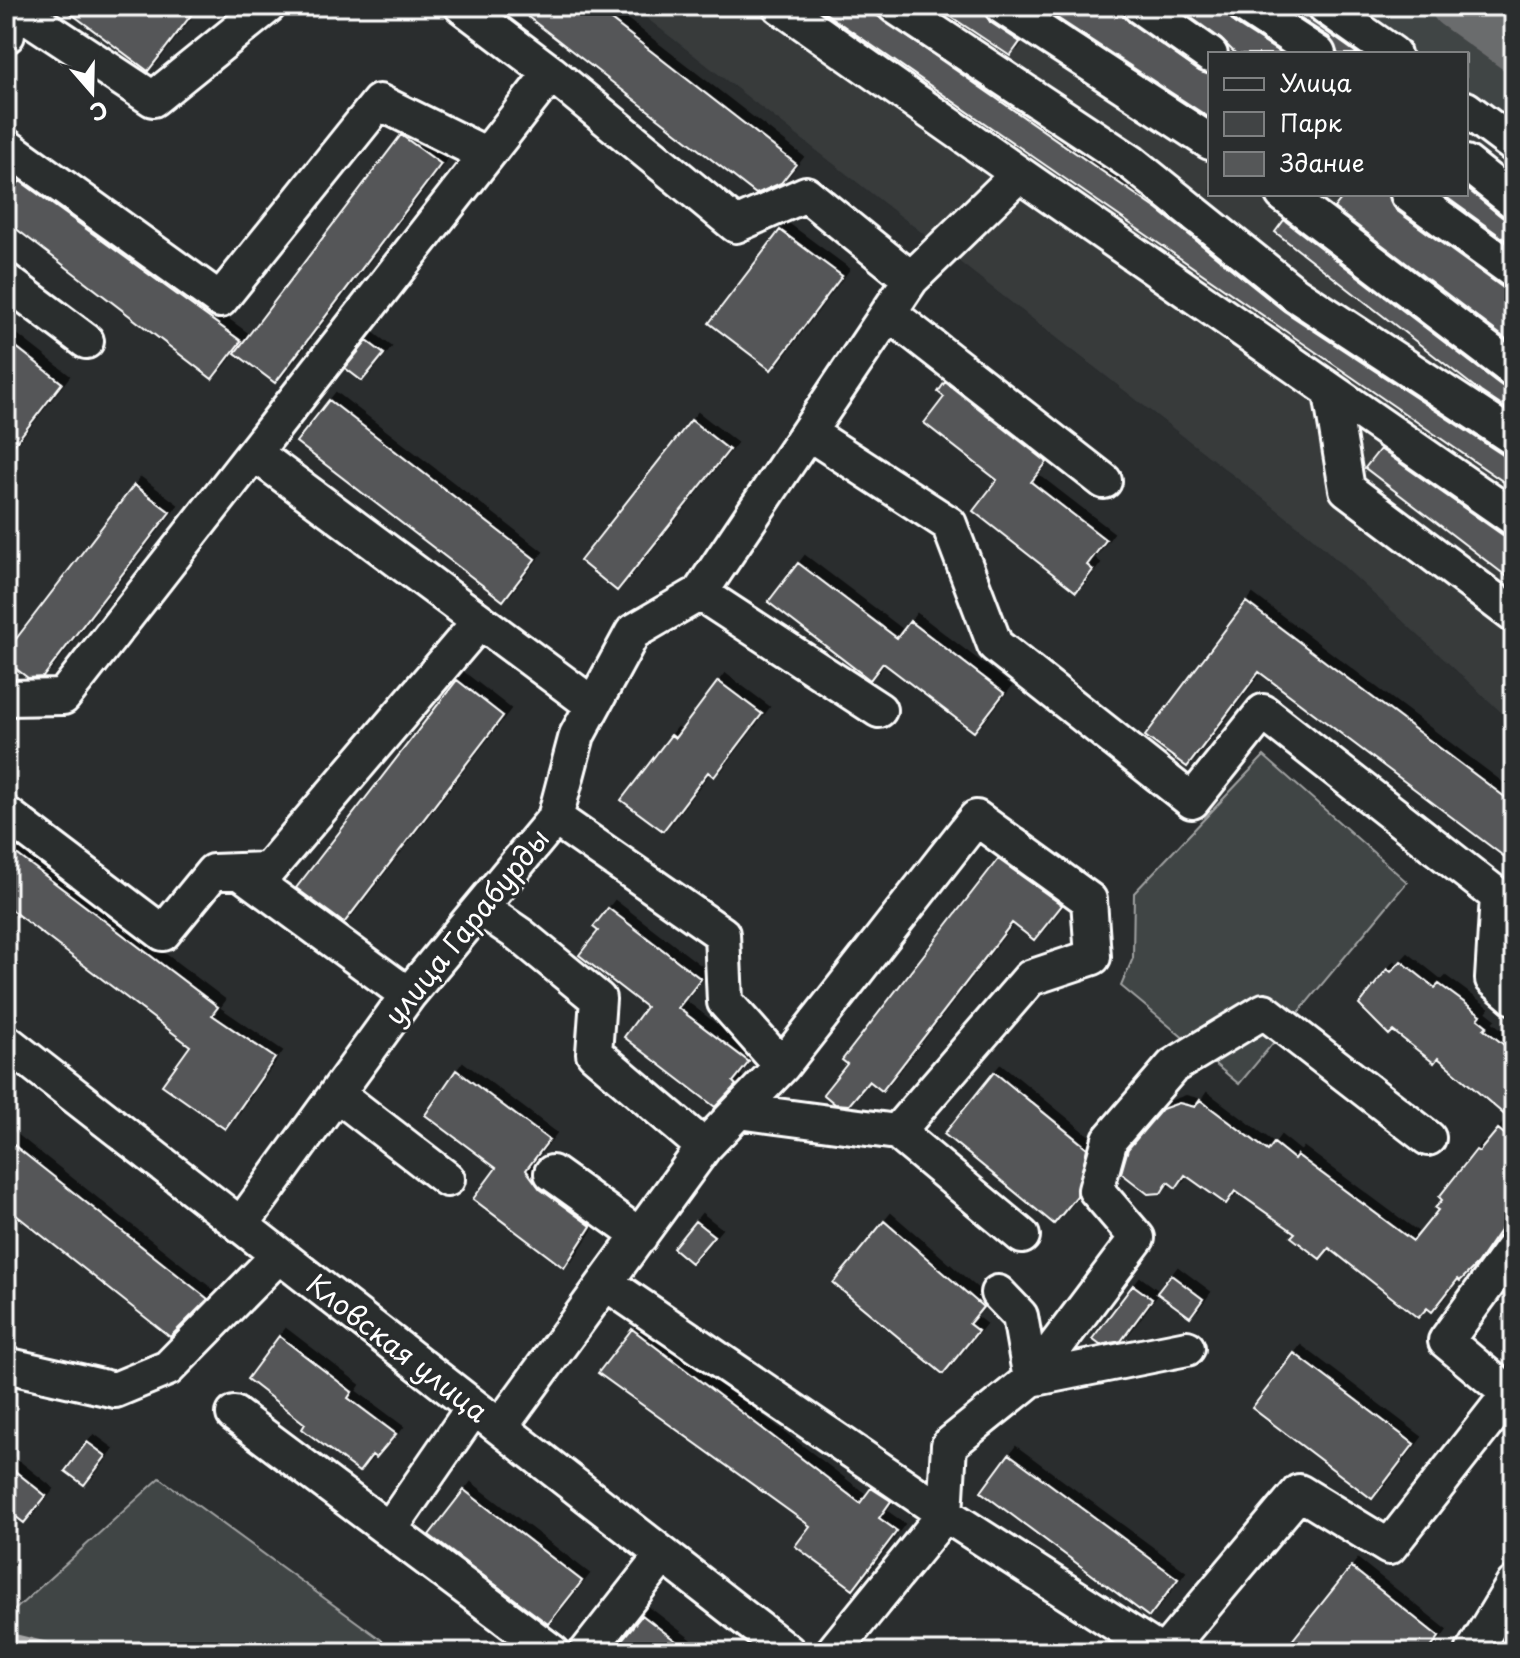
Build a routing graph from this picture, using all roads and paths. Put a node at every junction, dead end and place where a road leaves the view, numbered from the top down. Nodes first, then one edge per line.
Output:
1 (268, 6) edge
2 (462, 6) edge
3 (780, 6) edge
4 (895, 6) edge
5 (1002, 6) edge
6 (1140, 6) edge
7 (1245, 6) edge
8 (1325, 6) edge
9 (15, 25) edge
10 (1315, 52) edge
11 (1390, 52) edge
12 (1208, 54) edge
13 (551, 73) junction
14 (1468, 110) edge
15 (1208, 141) edge
16 (1514, 145) edge
17 (6, 146) edge
18 (487, 155) junction
19 (1468, 165) edge
20 (1019, 174) junction
21 (1286, 196) edge
22 (1411, 196) edge
23 (1514, 201) edge
24 (1514, 271) edge
25 (911, 279) junction
26 (6, 281) edge
27 (890, 314) junction
28 (86, 341) dead end
29 (1514, 370) edge
30 (1331, 393) junction
31 (809, 433) junction
32 (1514, 438) edge
33 (254, 453) junction
34 (1104, 481) dead end
35 (1514, 518) edge
36 (700, 593) junction
37 (1514, 615) edge
38 (480, 621) junction
39 (6, 698) edge
40 (593, 705) junction
41 (879, 710) dead end
42 (6, 814) edge
43 (555, 818) junction
44 (239, 871) junction
45 (482, 909) junction
46 (408, 995) junction
47 (1514, 997) edge
48 (11, 1056) edge
49 (782, 1066) junction
50 (337, 1094) junction
51 (739, 1111) junction
52 (897, 1132) junction
53 (1428, 1138) dead end
54 (704, 1147) junction
55 (552, 1173) dead end
56 (447, 1179) dead end
57 (241, 1225) junction
58 (640, 1236) junction
59 (1022, 1236) dead end
60 (1514, 1247) edge
61 (278, 1256) junction
62 (606, 1283) junction
63 (998, 1293) dead end
64 (1187, 1348) dead end
65 (6, 1365) edge
66 (1031, 1379) junction
67 (1511, 1396) edge
68 (474, 1407) junction
69 (234, 1414) dead end
70 (500, 1427) junction
71 (945, 1514) junction
72 (389, 1530) junction
73 (663, 1555) junction
74 (1514, 1584) edge
75 (552, 1652) edge
76 (587, 1652) edge
77 (788, 1652) edge
78 (833, 1652) edge
79 (1162, 1652) edge
80 (1473, 1652) edge

1 - 9 street
2 - 13 street
3 - 20 street
4 - 32 street
5 - 15 street
6 - 12 street
7 - 10 street
8 - 11 street
13 - 18 street
13 - 25 street
14 - 16 street
17 - 18 street
18 - 33 street
19 - 23 street
20 - 25 street, улица Гарабурды
20 - 30 street
21 - 29 street
22 - 24 street
25 - 27 street, улица Гарабурды
26 - 28 street
27 - 31 street, улица Гарабурды
27 - 34 street
30 - 35 street
30 - 37 street
31 - 36 street, улица Гарабурды
31 - 47 street
33 - 38 street
33 - 39 street
36 - 40 street, улица Гарабурды
36 - 41 street
38 - 40 street
38 - 44 street
40 - 43 street, улица Гарабурды
42 - 44 street
43 - 45 street, улица Гарабурды
43 - 49 street
44 - 46 street
45 - 46 street, улица Гарабурды
45 - 54 street
46 - 50 street, улица Гарабурды
48 - 57 street, Кловская улица
49 - 51 street
49 - 52 street
50 - 56 street
50 - 57 street, улица Гарабурды
51 - 52 street
51 - 54 street
52 - 59 street
53 - 66 street
54 - 58 street
55 - 58 street
57 - 61 street, Кловская улица
58 - 62 street
60 - 67 street
61 - 65 street
61 - 68 street, Кловская улица
62 - 70 street
62 - 71 street
63 - 66 street
64 - 66 street
66 - 71 street
67 - 79 street
68 - 70 street, Кловская улица
68 - 72 street
69 - 72 street
70 - 73 street, Кловская улица
71 - 78 street
71 - 79 street
72 - 75 street
73 - 76 street
73 - 77 street, Кловская улица
74 - 80 street

